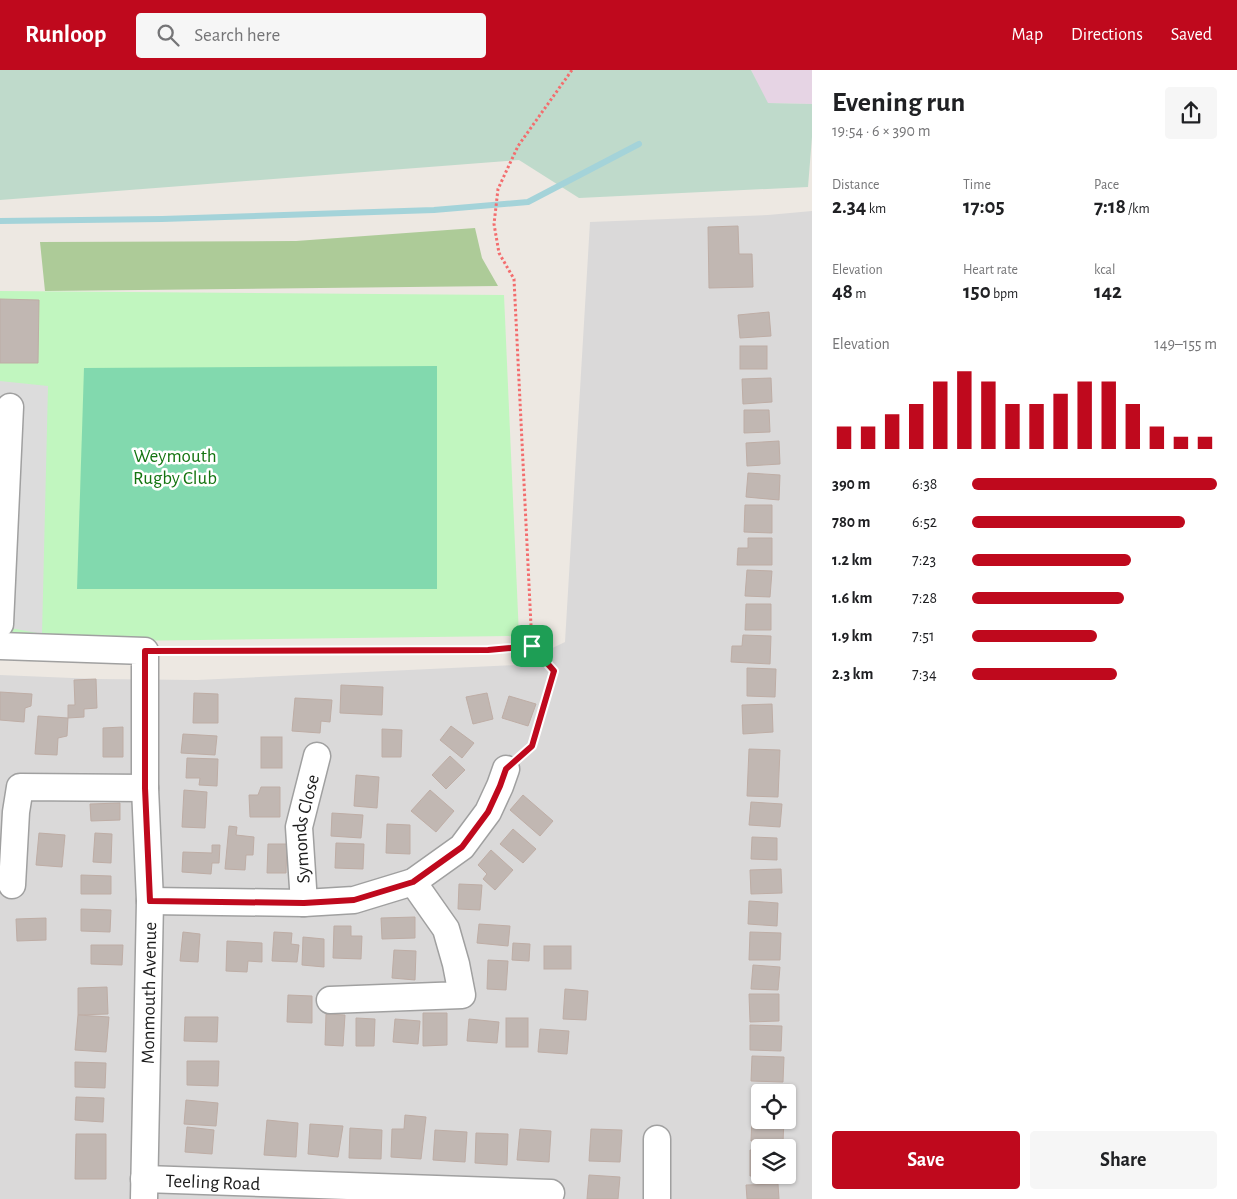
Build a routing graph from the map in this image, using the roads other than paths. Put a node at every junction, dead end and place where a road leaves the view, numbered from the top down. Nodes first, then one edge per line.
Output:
1 (10, 408) dead end
2 (0, 624) edge
3 (0, 646) edge
4 (317, 756) dead end
5 (506, 769) road end
6 (145, 788) junction
7 (413, 882) junction
8 (12, 885) dead end
9 (150, 901) junction
10 (304, 903) junction
11 (330, 1000) dead end
12 (657, 1139) dead end
13 (144, 1189) edge
14 (551, 1193) dead end
15 (657, 1199) edge

1 - 2 street
3 - 6 street, Monmouth Avenue
4 - 10 street, Symonds Close
5 - 7 street, Symonds Close
6 - 8 street
6 - 9 street, Monmouth Avenue
7 - 10 street, Symonds Close
7 - 11 street
9 - 10 street, Symonds Close
9 - 13 street, Monmouth Avenue
12 - 15 street
13 - 14 street, Teeling Road

